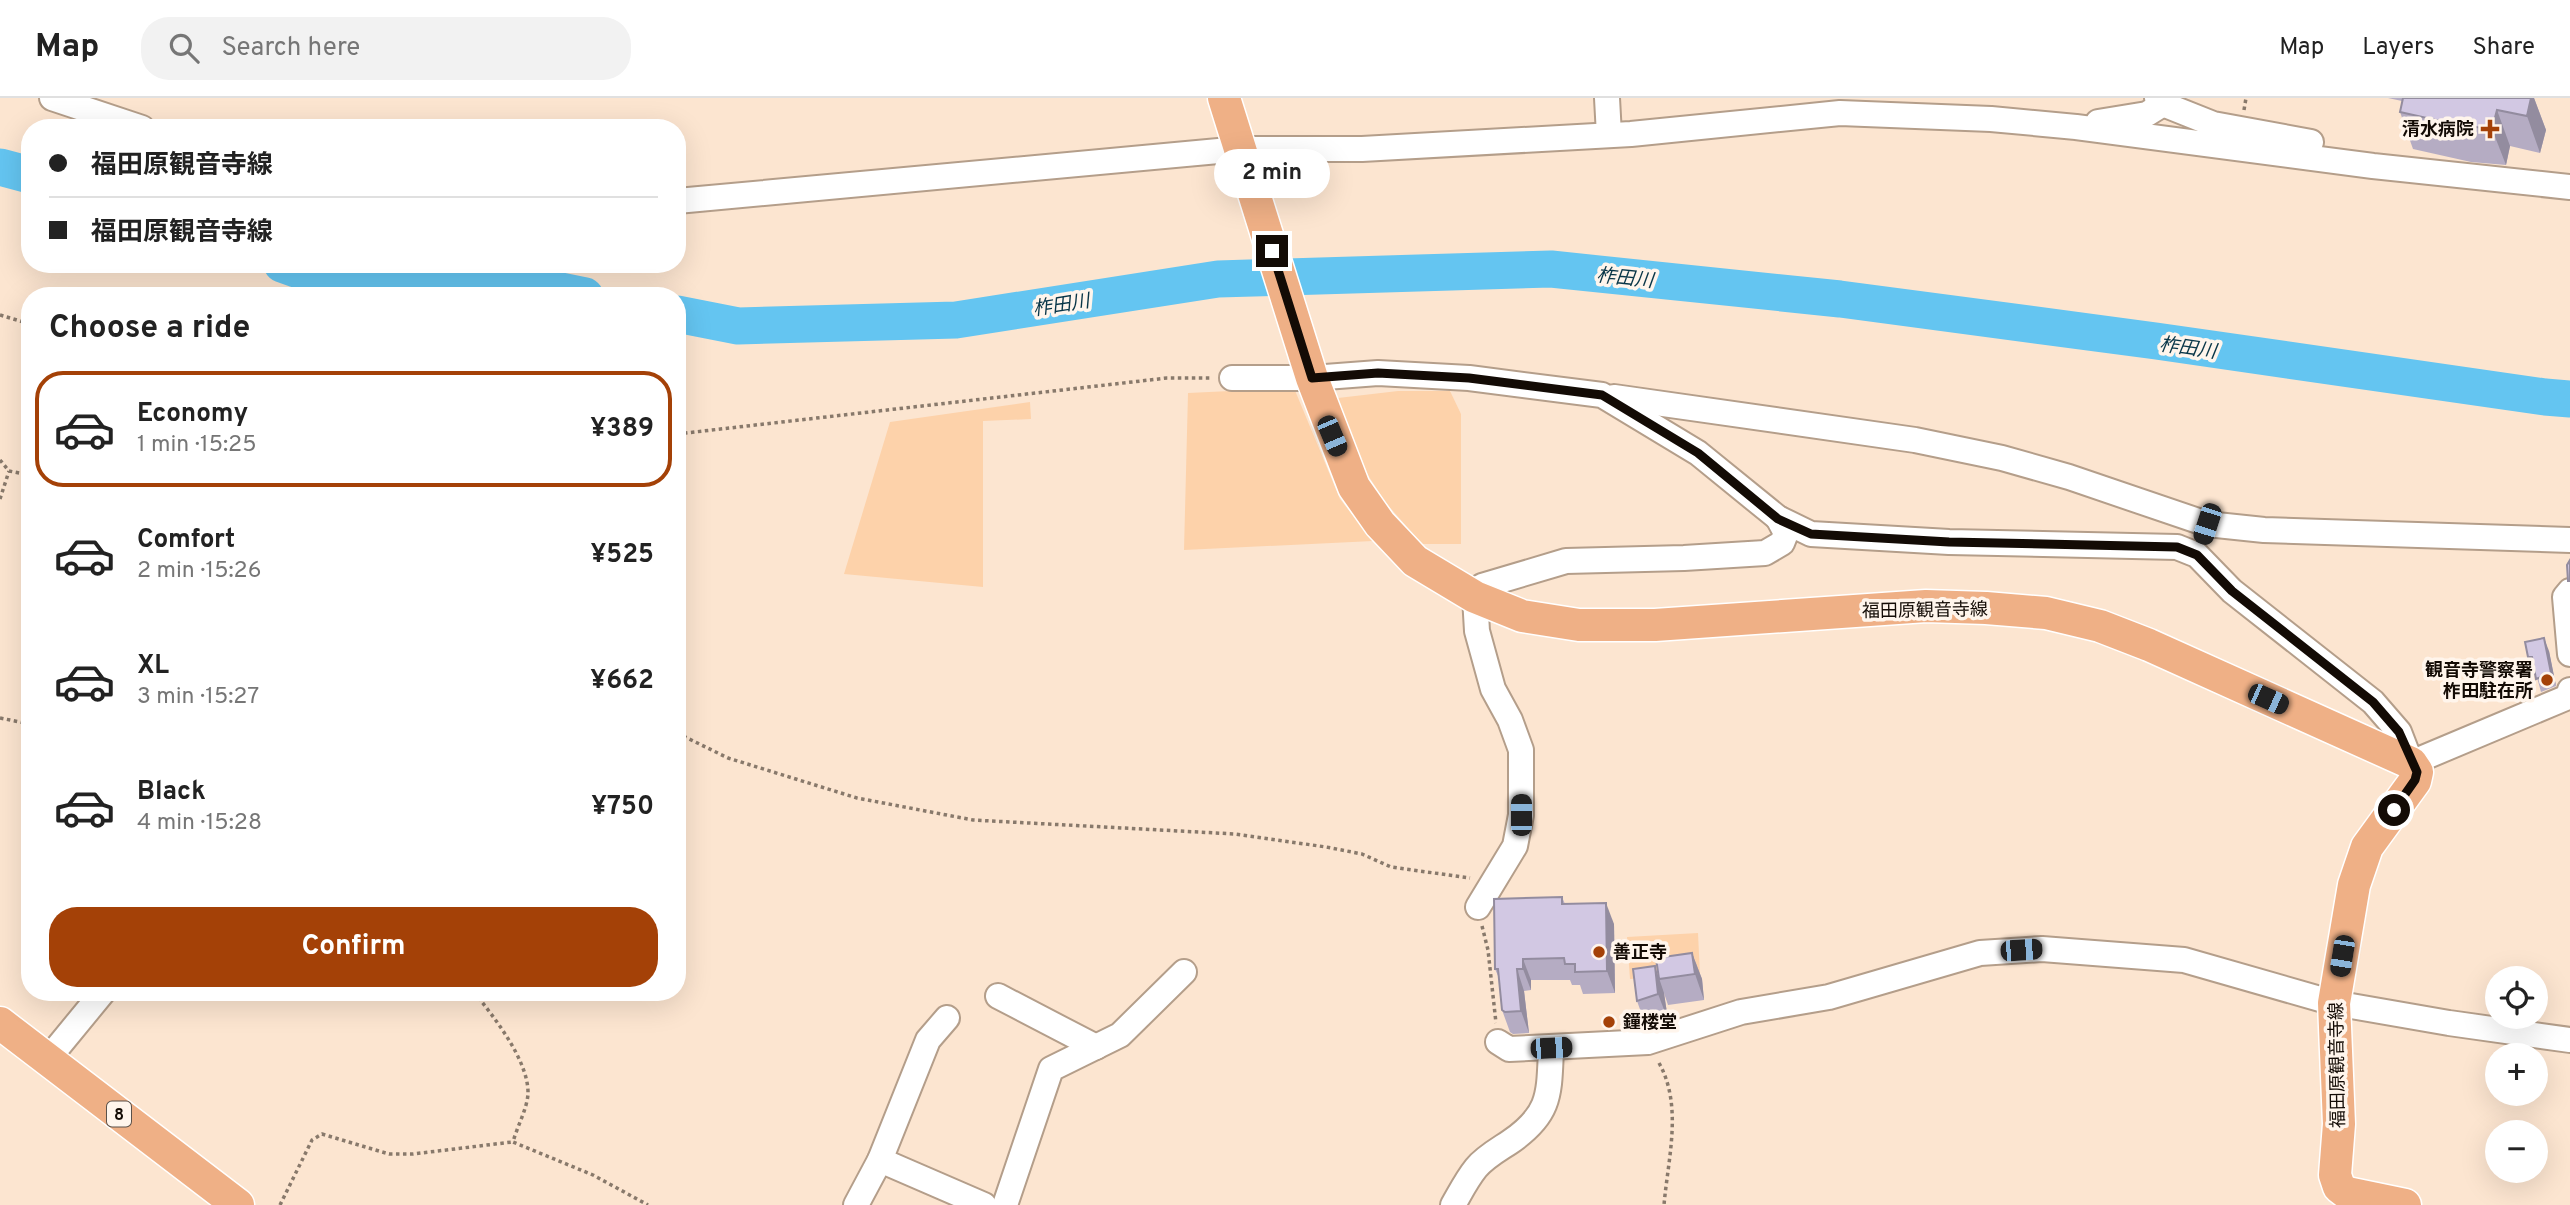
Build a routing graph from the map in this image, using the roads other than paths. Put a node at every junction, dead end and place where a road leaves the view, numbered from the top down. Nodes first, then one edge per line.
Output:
1 (52, 98) edge
2 (1224, 98) edge
3 (1607, 98) edge
4 (2160, 101) edge
5 (1840, 105) edge
6 (115, 119) edge
7 (2076, 127) junction
8 (1609, 135) junction
9 (1240, 149) junction
10 (2373, 166) junction
11 (2570, 187) edge
12 (686, 200) edge
13 (1232, 378) road end
14 (1312, 378) junction
15 (1602, 395) junction
16 (1778, 519) junction
17 (2207, 524) junction
18 (2570, 540) edge
19 (2197, 555) junction
20 (2570, 591) edge
21 (1475, 597) junction
22 (2570, 654) edge
23 (2569, 694) edge
24 (2411, 763) junction
25 (1478, 907) road end
26 (1184, 972) dead end
27 (998, 996) dead end
28 (96, 1001) edge
29 (2334, 1003) junction
30 (947, 1018) dead end
31 (0, 1023) edge
32 (2570, 1040) edge
33 (1498, 1042) road end
34 (1096, 1046) junction
35 (1551, 1048) junction
36 (48, 1059) junction
37 (880, 1160) junction
38 (2344, 1199) edge
39 (238, 1205) edge
40 (856, 1205) edge
41 (984, 1205) edge
42 (1005, 1205) edge
43 (1453, 1205) edge
44 (2405, 1205) edge

1 - 6 street
2 - 9 main road, 福田原観音寺線
3 - 8 street
4 - 7 street
4 - 10 street
5 - 7 street
5 - 8 street
7 - 10 street
8 - 9 street
9 - 12 street
9 - 14 main road, 福田原観音寺線
10 - 11 street
13 - 14 street
14 - 15 street
14 - 21 main road, 福田原観音寺線
15 - 16 street
15 - 17 street
16 - 19 street
16 - 21 street
17 - 18 street
17 - 19 street
19 - 24 street
20 - 22 street
21 - 24 main road, 福田原観音寺線
21 - 25 street
23 - 24 street
24 - 29 main road, 福田原観音寺線
26 - 34 street
27 - 34 street
28 - 36 street
29 - 32 street
29 - 35 street
29 - 38 main road, 福田原観音寺線
30 - 37 street
31 - 36 main road, 8
33 - 35 street
34 - 42 street
35 - 43 street
36 - 39 main road, 8
37 - 40 street
37 - 41 street
38 - 44 main road, 福田原観音寺線

